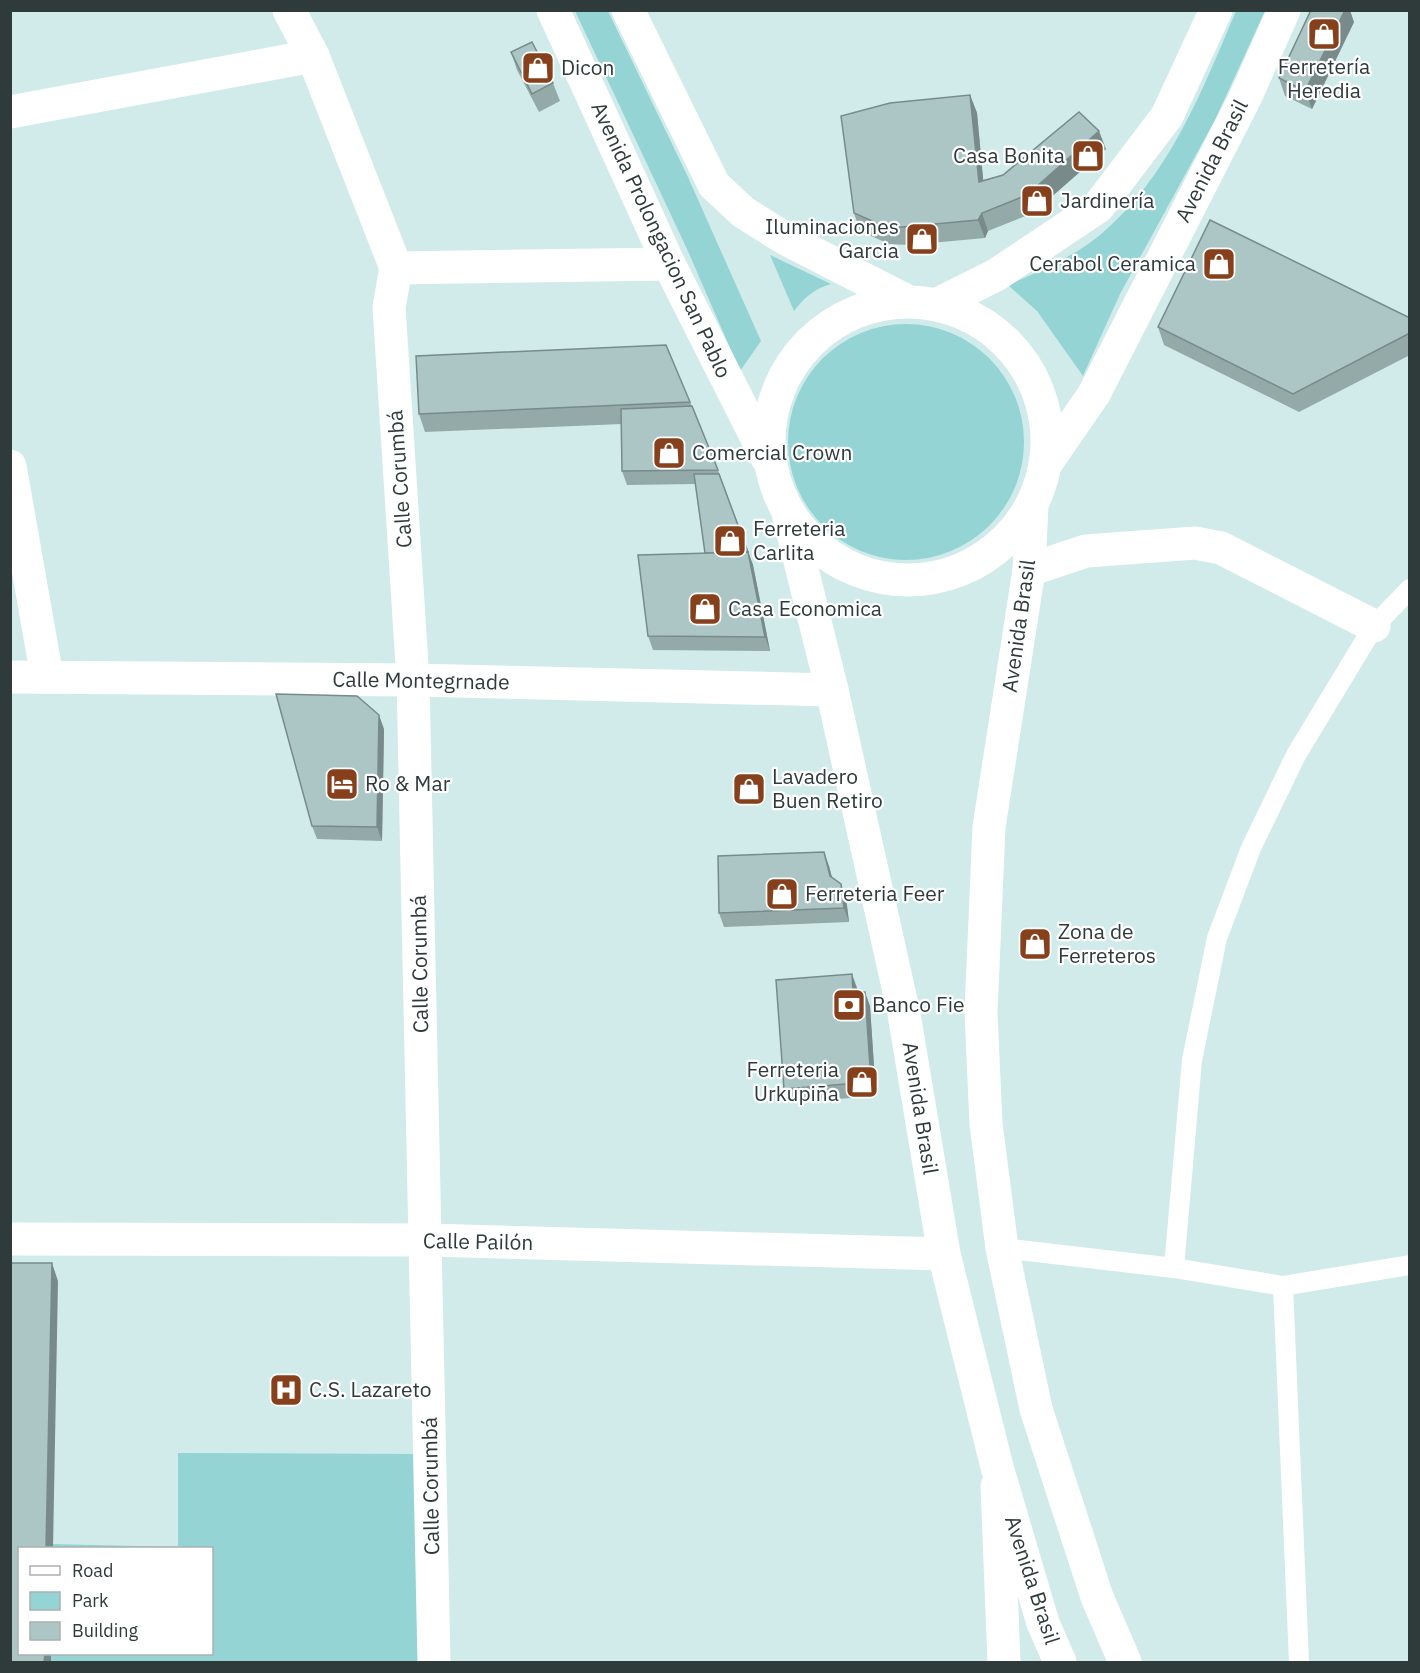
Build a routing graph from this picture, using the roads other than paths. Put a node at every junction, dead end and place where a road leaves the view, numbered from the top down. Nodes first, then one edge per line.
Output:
1 (289, 10) edge
2 (553, 10) edge
3 (628, 10) edge
4 (1216, 10) edge
5 (1284, 10) edge
6 (313, 56) junction
7 (10, 112) edge
8 (669, 264) junction
9 (396, 268) junction
10 (922, 302) junction
11 (1045, 465) junction
12 (10, 466) edge
13 (771, 468) junction
14 (1032, 504) junction
15 (788, 513) junction
16 (1029, 570) junction
17 (1410, 589) edge
18 (1374, 626) junction
19 (10, 677) edge
20 (47, 677) junction
21 (413, 680) junction
22 (832, 690) junction
23 (10, 1239) edge
24 (426, 1240) junction
25 (1002, 1248) junction
26 (944, 1254) junction
27 (1410, 1265) edge
28 (1174, 1268) junction
29 (1283, 1286) junction
30 (997, 1467) junction
31 (434, 1662) edge
32 (1004, 1662) edge
33 (1060, 1662) edge
34 (1125, 1662) edge
35 (1299, 1662) edge

1 - 6 main road
2 - 8 main road, Avenida Prolongacion San Pablo
3 - 10 main road
4 - 10 main road
5 - 11 main road, Avenida Brasil
6 - 7 main road
6 - 9 main road
8 - 9 main road
8 - 13 main road, Avenida Prolongacion San Pablo
9 - 21 main road, Calle Corumbá
10 - 11 main road
10 - 13 main road
11 - 14 main road
12 - 20 main road
13 - 15 main road
14 - 15 main road
14 - 16 main road, Avenida Brasil
15 - 22 main road, Avenida Brasil
16 - 18 main road
16 - 25 main road, Avenida Brasil
17 - 18 lane
18 - 28 lane
19 - 20 main road, Calle Montegrnade
20 - 21 main road, Calle Montegrnade
21 - 22 main road, Calle Montegrnade
21 - 24 main road, Calle Corumbá
22 - 26 main road, Avenida Brasil
23 - 24 main road, Calle Pailón
24 - 26 main road, Calle Pailón
24 - 31 main road, Calle Corumbá
25 - 28 lane
25 - 34 main road, Avenida Brasil
26 - 30 main road, Avenida Brasil
27 - 29 lane
28 - 29 lane
29 - 35 lane
30 - 32 main road
30 - 33 main road, Avenida Brasil

